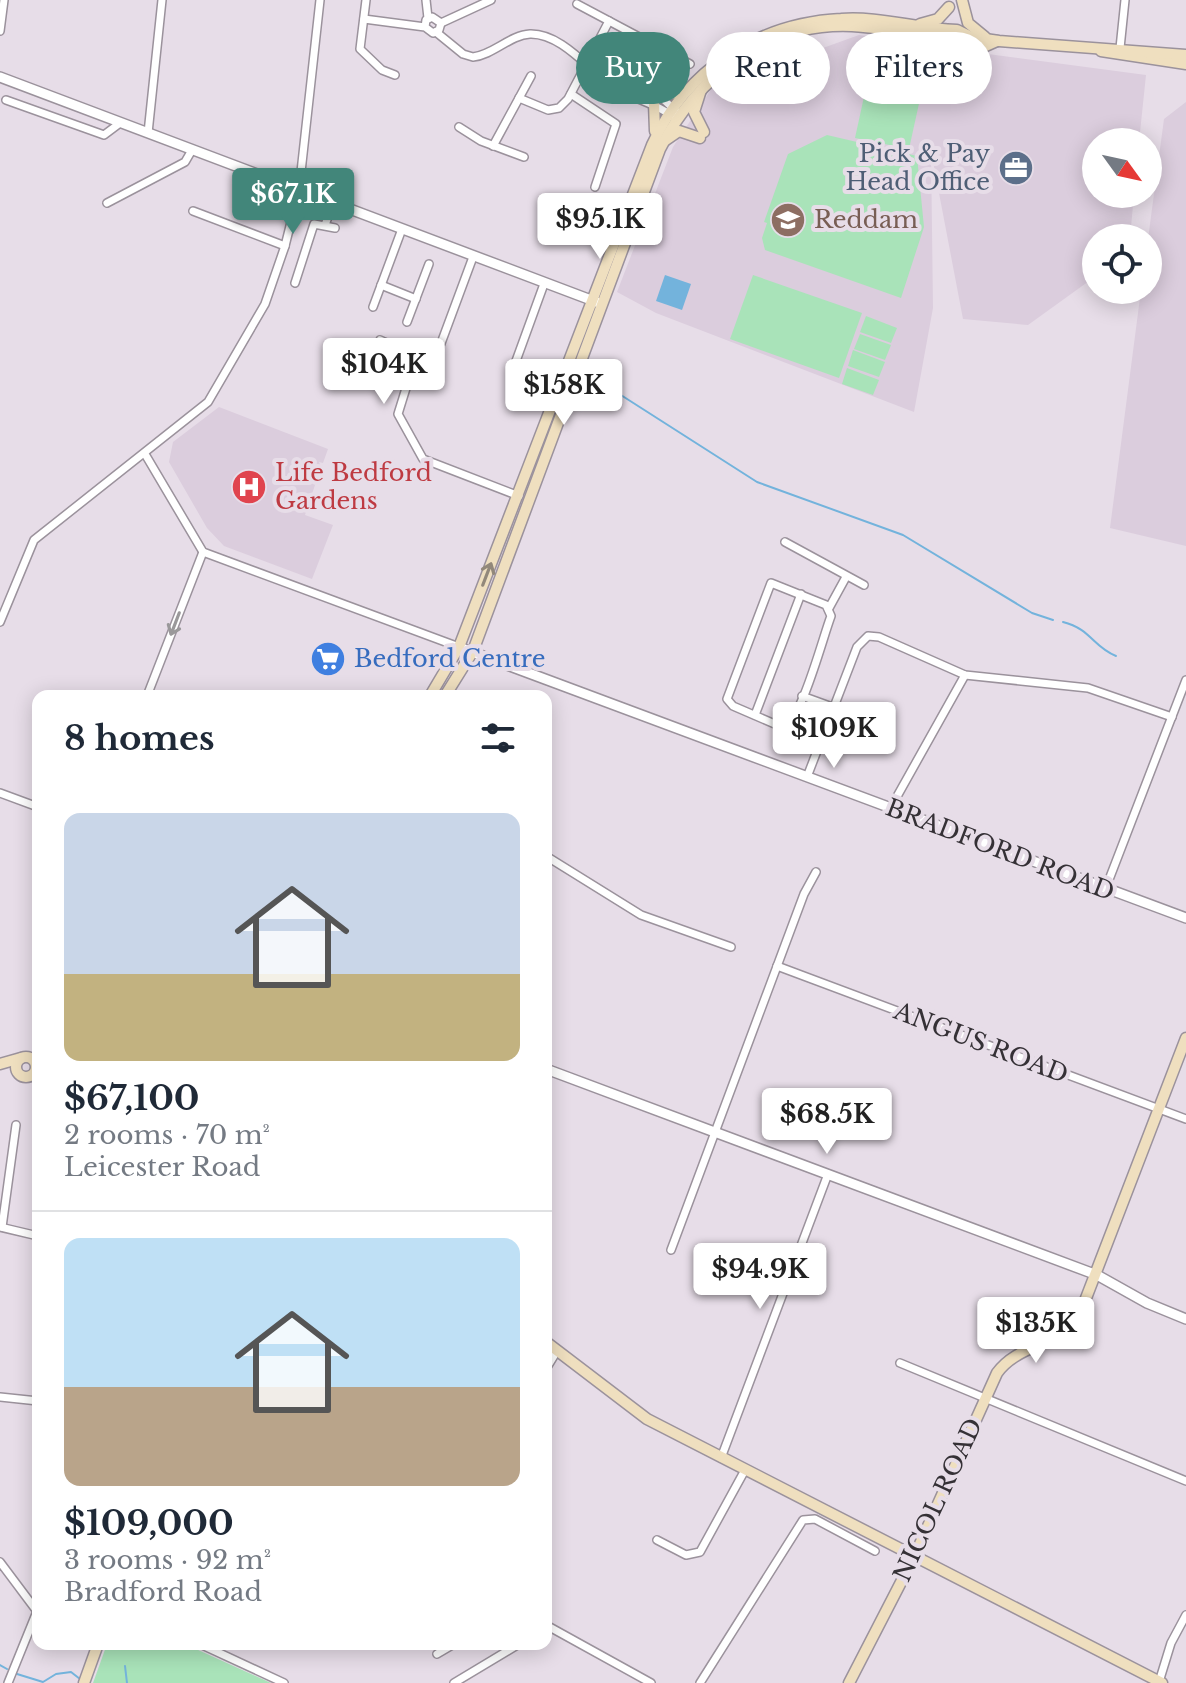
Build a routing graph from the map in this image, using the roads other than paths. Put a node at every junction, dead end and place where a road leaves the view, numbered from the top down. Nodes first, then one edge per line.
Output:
1 (4, 0) edge
2 (162, 0) edge
3 (320, 0) edge
4 (366, 0) edge
5 (426, 0) edge
6 (471, 0) edge
7 (491, 0) edge
8 (961, 0) edge
9 (1125, 0) edge
10 (950, 3) edge
11 (577, 4) dead end
12 (471, 10) junction
13 (428, 18) junction
14 (364, 19) junction
15 (609, 21) junction
16 (441, 23) junction
17 (902, 24) junction
18 (425, 27) junction
19 (0, 31) edge
20 (436, 32) junction
21 (603, 32) edge
22 (630, 32) edge
23 (785, 32) edge
24 (808, 32) edge
25 (926, 32) edge
26 (940, 32) edge
27 (950, 32) edge
28 (951, 32) edge
29 (979, 32) edge
30 (992, 40) edge
31 (999, 41) junction
32 (992, 44) edge
33 (1091, 48) junction
34 (1120, 48) junction
35 (576, 55) edge
36 (1186, 55) edge
37 (1186, 64) edge
38 (706, 71) edge
39 (395, 75) dead end
40 (531, 76) dead end
41 (0, 77) edge
42 (576, 83) edge
43 (706, 83) edge
44 (690, 85) edge
45 (703, 85) junction
46 (571, 94) junction
47 (519, 98) junction
48 (6, 100) dead end
49 (656, 104) edge
50 (661, 104) edge
51 (679, 104) edge
52 (674, 114) junction
53 (120, 123) junction
54 (459, 127) dead end
55 (148, 133) junction
56 (658, 144) junction
57 (493, 146) junction
58 (192, 150) junction
59 (524, 157) dead end
60 (595, 187) dead end
61 (299, 190) junction
62 (107, 203) dead end
63 (333, 203) junction
64 (193, 211) dead end
65 (325, 225) junction
66 (335, 228) dead end
67 (402, 229) junction
68 (285, 246) junction
69 (473, 257) junction
70 (429, 264) dead end
71 (295, 283) dead end
72 (544, 284) junction
73 (381, 285) junction
74 (416, 299) junction
75 (598, 303) junction
76 (373, 307) dead end
77 (407, 322) dead end
78 (380, 340) dead end
79 (440, 346) dead end
80 (512, 372) dead end
81 (145, 454) junction
82 (523, 498) junction
83 (785, 542) dead end
84 (203, 552) junction
85 (846, 577) junction
86 (864, 585) dead end
87 (801, 594) junction
88 (829, 608) junction
89 (0, 622) edge
90 (459, 647) junction
91 (473, 651) junction
92 (965, 675) junction
93 (1186, 680) edge
94 (149, 690) edge
95 (434, 690) edge
96 (449, 690) edge
97 (802, 696) junction
98 (835, 708) junction
99 (755, 715) junction
100 (1172, 717) junction
101 (807, 777) junction
102 (0, 793) edge
103 (32, 805) edge
104 (890, 809) junction
105 (552, 860) edge
106 (816, 872) dead end
107 (1105, 890) junction
108 (1186, 918) edge
109 (731, 947) dead end
110 (777, 966) junction
111 (1186, 1038) edge
112 (21, 1058) junction
113 (32, 1062) edge
114 (0, 1064) edge
115 (0, 1070) edge
116 (32, 1071) edge
117 (552, 1071) edge
118 (18, 1072) junction
119 (1158, 1109) junction
120 (1186, 1119) edge
121 (16, 1125) dead end
122 (715, 1131) junction
123 (828, 1174) junction
124 (1, 1227) edge
125 (32, 1235) edge
126 (671, 1250) dead end
127 (1097, 1275) junction
128 (1186, 1319) edge
129 (552, 1347) edge
130 (557, 1351) junction
131 (552, 1359) edge
132 (900, 1363) dead end
133 (0, 1397) edge
134 (984, 1399) junction
135 (32, 1400) edge
136 (721, 1458) junction
137 (745, 1470) junction
138 (1186, 1481) edge
139 (657, 1540) dead end
140 (875, 1551) dead end
141 (915, 1555) junction
142 (0, 1562) edge
143 (32, 1603) edge
144 (1186, 1615) edge
145 (32, 1622) edge
146 (552, 1629) edge
147 (96, 1650) edge
148 (213, 1650) edge
149 (444, 1650) edge
150 (509, 1650) edge
151 (437, 1654) dead end
152 (1160, 1682) edge
153 (8, 1683) edge
154 (84, 1683) edge
155 (284, 1683) edge
156 (454, 1683) edge
157 (651, 1683) edge
158 (700, 1683) edge
159 (849, 1683) edge

1 - 19 street
2 - 55 street
3 - 61 street
4 - 14 street
5 - 13 street
6 - 12 street
7 - 12 street
8 - 28 main road
8 - 29 main road
9 - 34 street
10 - 17 main road
10 - 27 main road
11 - 15 street
12 - 16 street
13 - 16 street
13 - 18 street
14 - 18 street
14 - 39 street
15 - 21 street
15 - 22 street
16 - 20 street
17 - 23 main road
17 - 26 main road
18 - 20 street
20 - 35 street
24 - 25 main road
30 - 31 main road
31 - 32 main road
31 - 33 main road
33 - 34 main road
33 - 37 main road
34 - 36 main road
38 - 44 main road
40 - 47 street
41 - 53 street
42 - 46 street
43 - 45 main road
45 - 52 main road
45 - 56 main road
46 - 47 street
46 - 60 street
47 - 57 street
48 - 53 street
49 - 56 main road
50 - 52 street
51 - 52 main road
52 - 56 main road
53 - 55 street
54 - 57 street
55 - 58 street
56 - 75 main road
57 - 59 street
58 - 61 street
58 - 62 street
61 - 63 street
61 - 68 street
63 - 65 street
63 - 67 street
64 - 68 street
65 - 66 street
65 - 71 street
67 - 69 street
67 - 73 street
68 - 81 street
69 - 72 street
69 - 79 street
70 - 74 street
72 - 75 street
72 - 80 street
73 - 74 street
73 - 76 street
74 - 77 street
75 - 82 main road
78 - 82 street
81 - 84 street
81 - 89 street
90 -> 82 main road
82 - 91 main road
83 - 85 street
84 - 90 street, BRADFORD ROAD
84 -> 94 street
85 - 86 street
85 - 88 street
87 - 88 street
87 - 99 street
87 - 99 street
88 - 97 street
90 - 91 street, BRADFORD ROAD
90 - 95 main road
91 - 96 main road
91 - 101 street, BRADFORD ROAD
92 - 98 street
92 - 100 street
92 - 104 street
93 - 100 street
97 - 98 street
97 - 99 street
98 - 101 street
100 - 107 street
101 - 104 street, BRADFORD ROAD
102 - 103 street
104 - 107 street, BRADFORD ROAD
105 - 109 street
106 - 110 street
107 - 108 street, BRADFORD ROAD
110 - 119 street, ANGUS ROAD
110 - 122 street
111 - 119 main road, NICOL ROAD
112 - 113 main road
112 - 114 main road
112 - 118 main road
115 - 118 main road
116 - 118 main road
117 - 122 street
119 - 120 street, ANGUS ROAD
119 - 127 main road, NICOL ROAD
121 - 124 street
122 - 123 street
122 - 126 street
123 - 127 street
123 - 136 street
124 - 125 street
127 - 128 street
127 - 134 main road, NICOL ROAD
129 - 130 main road
130 - 131 street
130 - 136 main road
132 - 134 street
133 - 135 street
134 - 138 street
134 - 141 main road, NICOL ROAD
136 - 137 main road
137 - 139 street
137 - 141 main road
140 - 158 street
141 - 152 main road
141 - 159 main road, NICOL ROAD
142 - 143 street
144 - 152 street
145 - 153 street
146 - 157 street
147 - 154 main road
148 - 155 street
149 - 151 street
150 - 156 street

